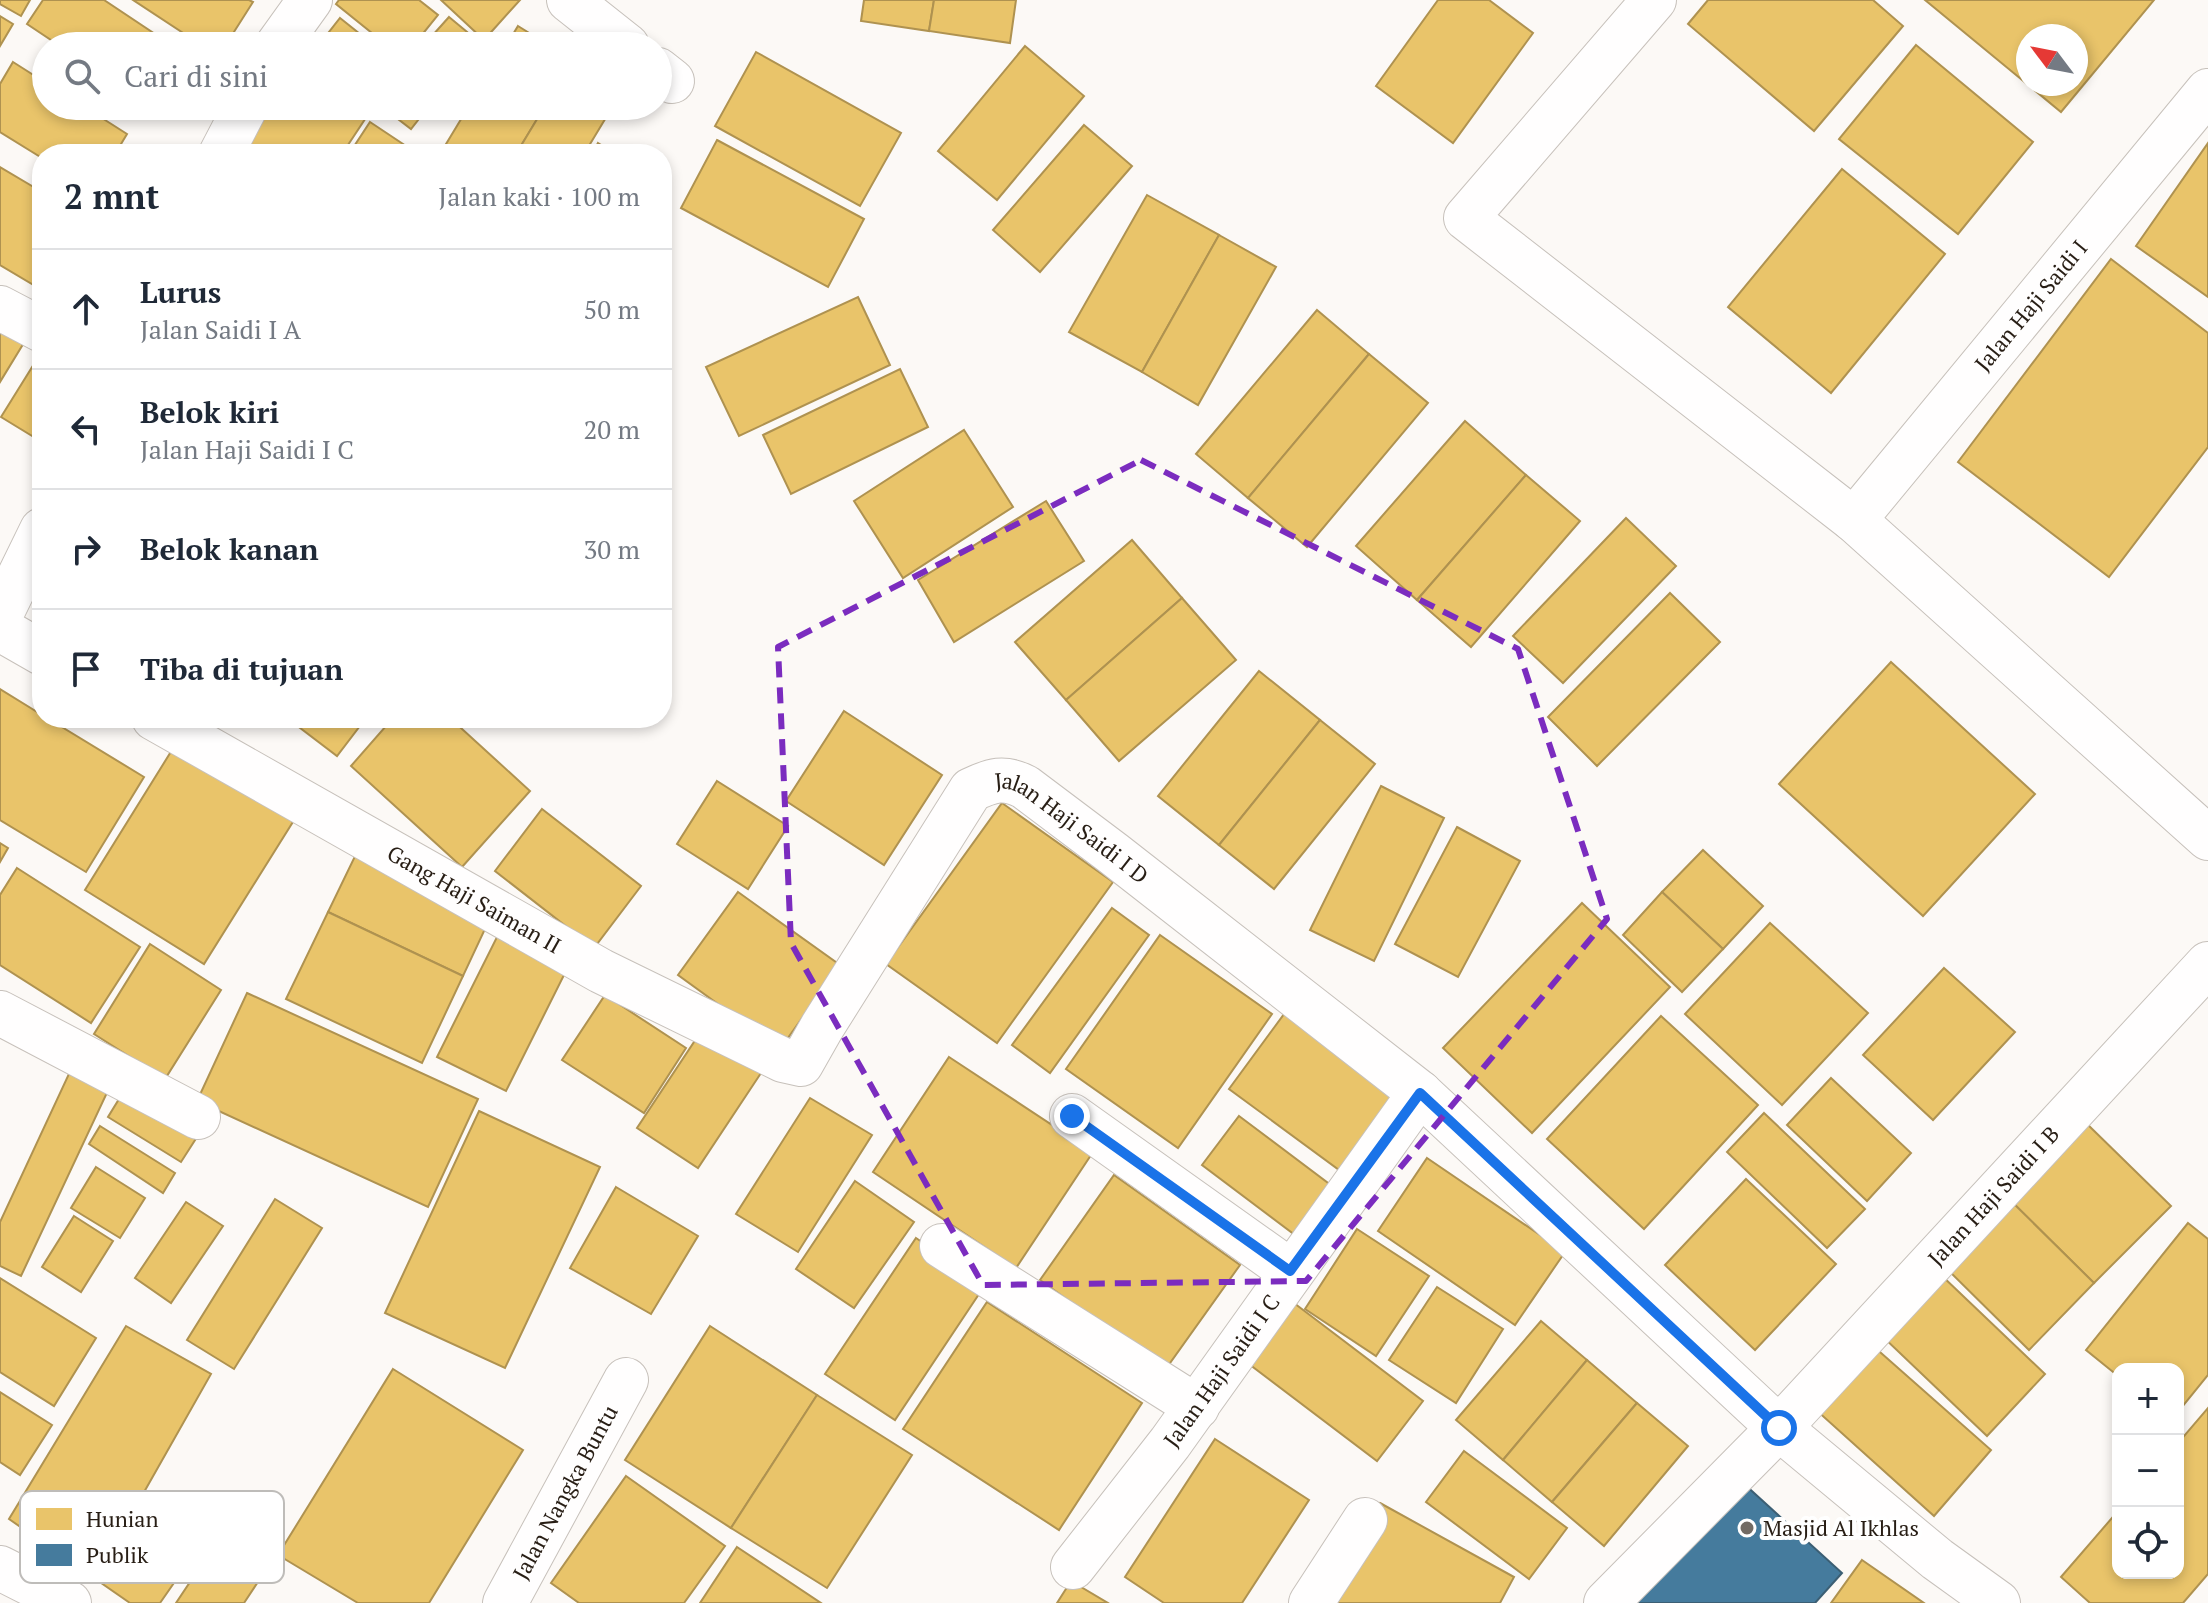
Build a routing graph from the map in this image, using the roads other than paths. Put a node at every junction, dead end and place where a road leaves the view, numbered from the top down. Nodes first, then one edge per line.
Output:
1 (310, 0) edge
2 (569, 0) edge
3 (1654, 0) edge
4 (287, 32) edge
5 (609, 32) edge
6 (2208, 91) edge
7 (239, 120) edge
8 (226, 144) edge
9 (0, 308) edge
10 (32, 325) edge
11 (1854, 520) junction
12 (32, 550) edge
13 (0, 616) edge
14 (0, 629) edge
15 (32, 647) edge
16 (172, 728) edge
17 (2208, 838) edge
18 (2208, 964) edge
19 (0, 1013) edge
20 (801, 1064) joint
21 (1420, 1093) junction
22 (1072, 1116) dead end
23 (198, 1117) dead end
24 (942, 1246) dead end
25 (1290, 1271) junction
26 (626, 1380) dead end
27 (1197, 1407) junction
28 (1779, 1428) junction
29 (1365, 1520) dead end
30 (1073, 1567) dead end
31 (0, 1568) edge
32 (20, 1578) edge
33 (30, 1583) edge
34 (69, 1603) edge
35 (505, 1603) edge
36 (1311, 1603) edge
37 (1606, 1603) edge
38 (1998, 1603) edge

1 - 4 street
2 - 5 street
3 - 11 street
6 - 11 street, Jalan Haji Saidi I
7 - 8 street
9 - 10 street
11 - 17 street
12 - 13 street
14 - 15 street
16 - 20 street, Gang Haji Saiman II
18 - 28 street, Jalan Haji Saidi I B
19 - 23 street
20 - 21 street, Jalan Haji Saidi I D
21 - 25 street, Jalan Haji Saidi I C
21 - 28 street
22 - 25 street
24 - 27 street
25 - 27 street, Jalan Haji Saidi I C
26 - 35 street, Jalan Nangka Buntu
27 - 30 street, Jalan Haji Saidi I C
28 - 37 street, Jalan Haji Saidi I B
28 - 38 street
29 - 36 street
31 - 32 street
33 - 34 street

